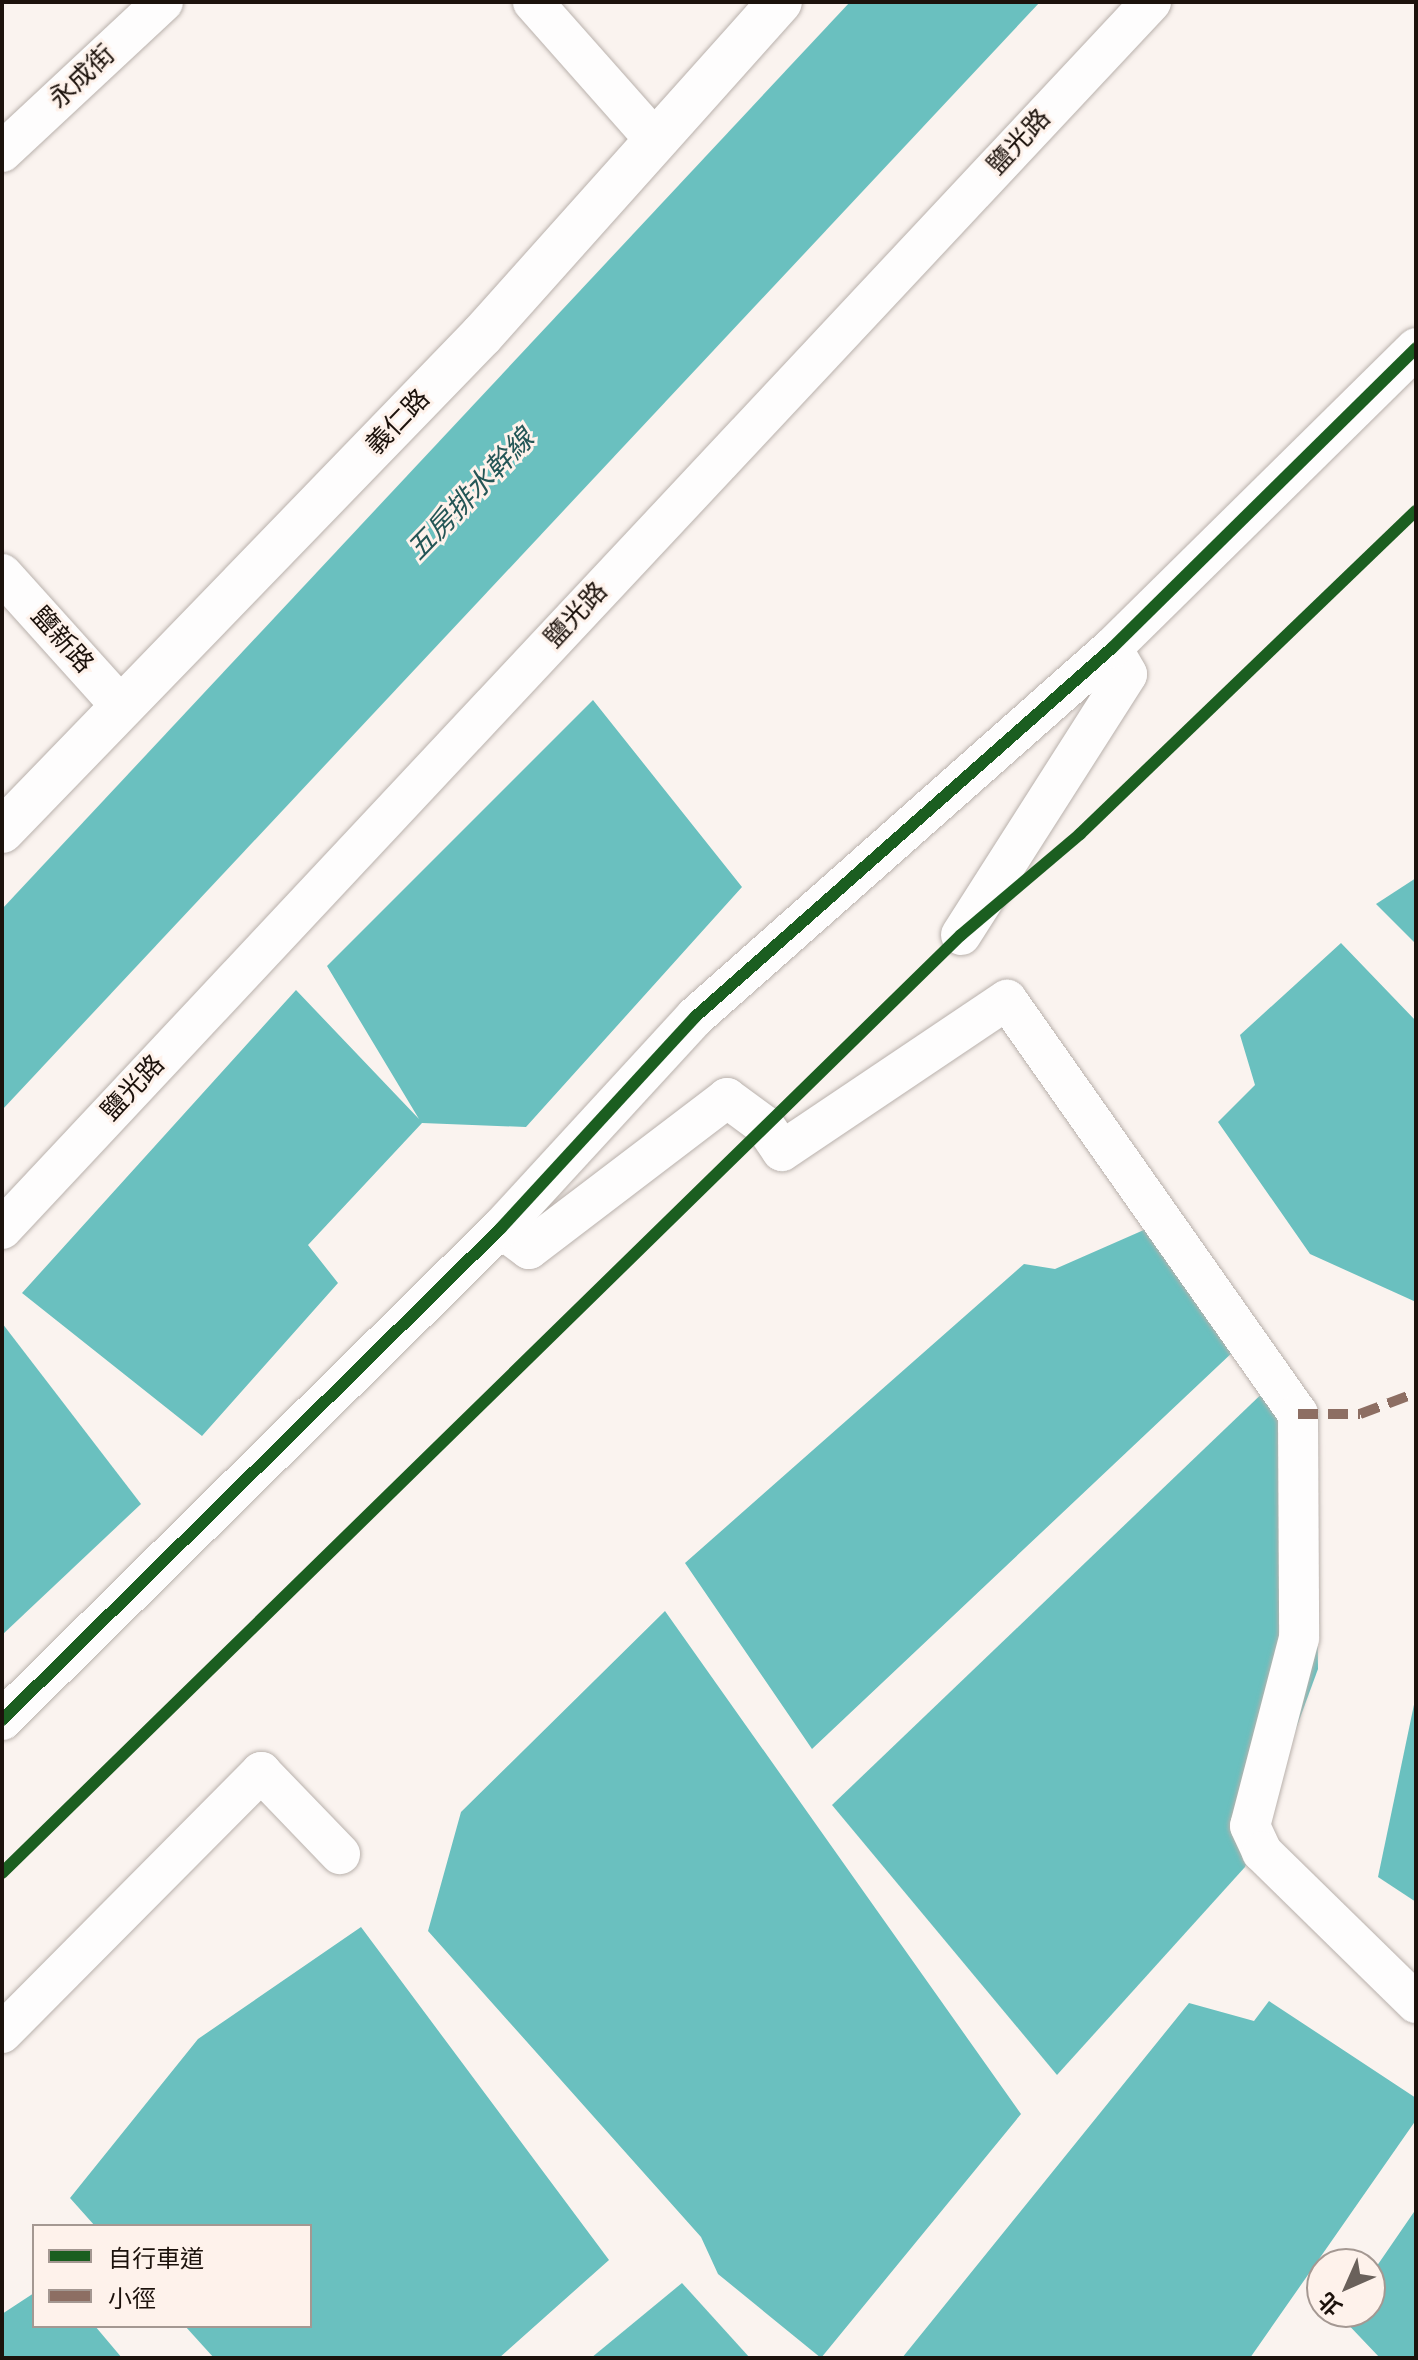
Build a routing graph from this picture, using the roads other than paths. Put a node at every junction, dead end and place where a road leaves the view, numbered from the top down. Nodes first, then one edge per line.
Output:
1 (163, 2) edge
2 (533, 2) edge
3 (780, 2) edge
4 (1151, 2) edge
5 (656, 141) junction
6 (2, 152) edge
7 (1416, 348) edge
8 (2, 574) edge
9 (1112, 648) junction
10 (121, 706) junction
11 (2, 831) edge
12 (961, 935) dead end
13 (501, 1228) junction
14 (2, 1229) edge
15 (2, 1720) edge
16 (340, 1854) dead end
17 (1416, 2003) edge
18 (2, 2033) edge

1 - 6 street, 永成街
2 - 5 street
3 - 5 street, 義仁路
4 - 14 street, 鹽光路
5 - 10 street, 義仁路
7 - 9 street
8 - 10 street, 鹽新路
9 - 12 street
9 - 13 street
10 - 11 street, 義仁路
13 - 15 street
13 - 17 street
16 - 18 street

